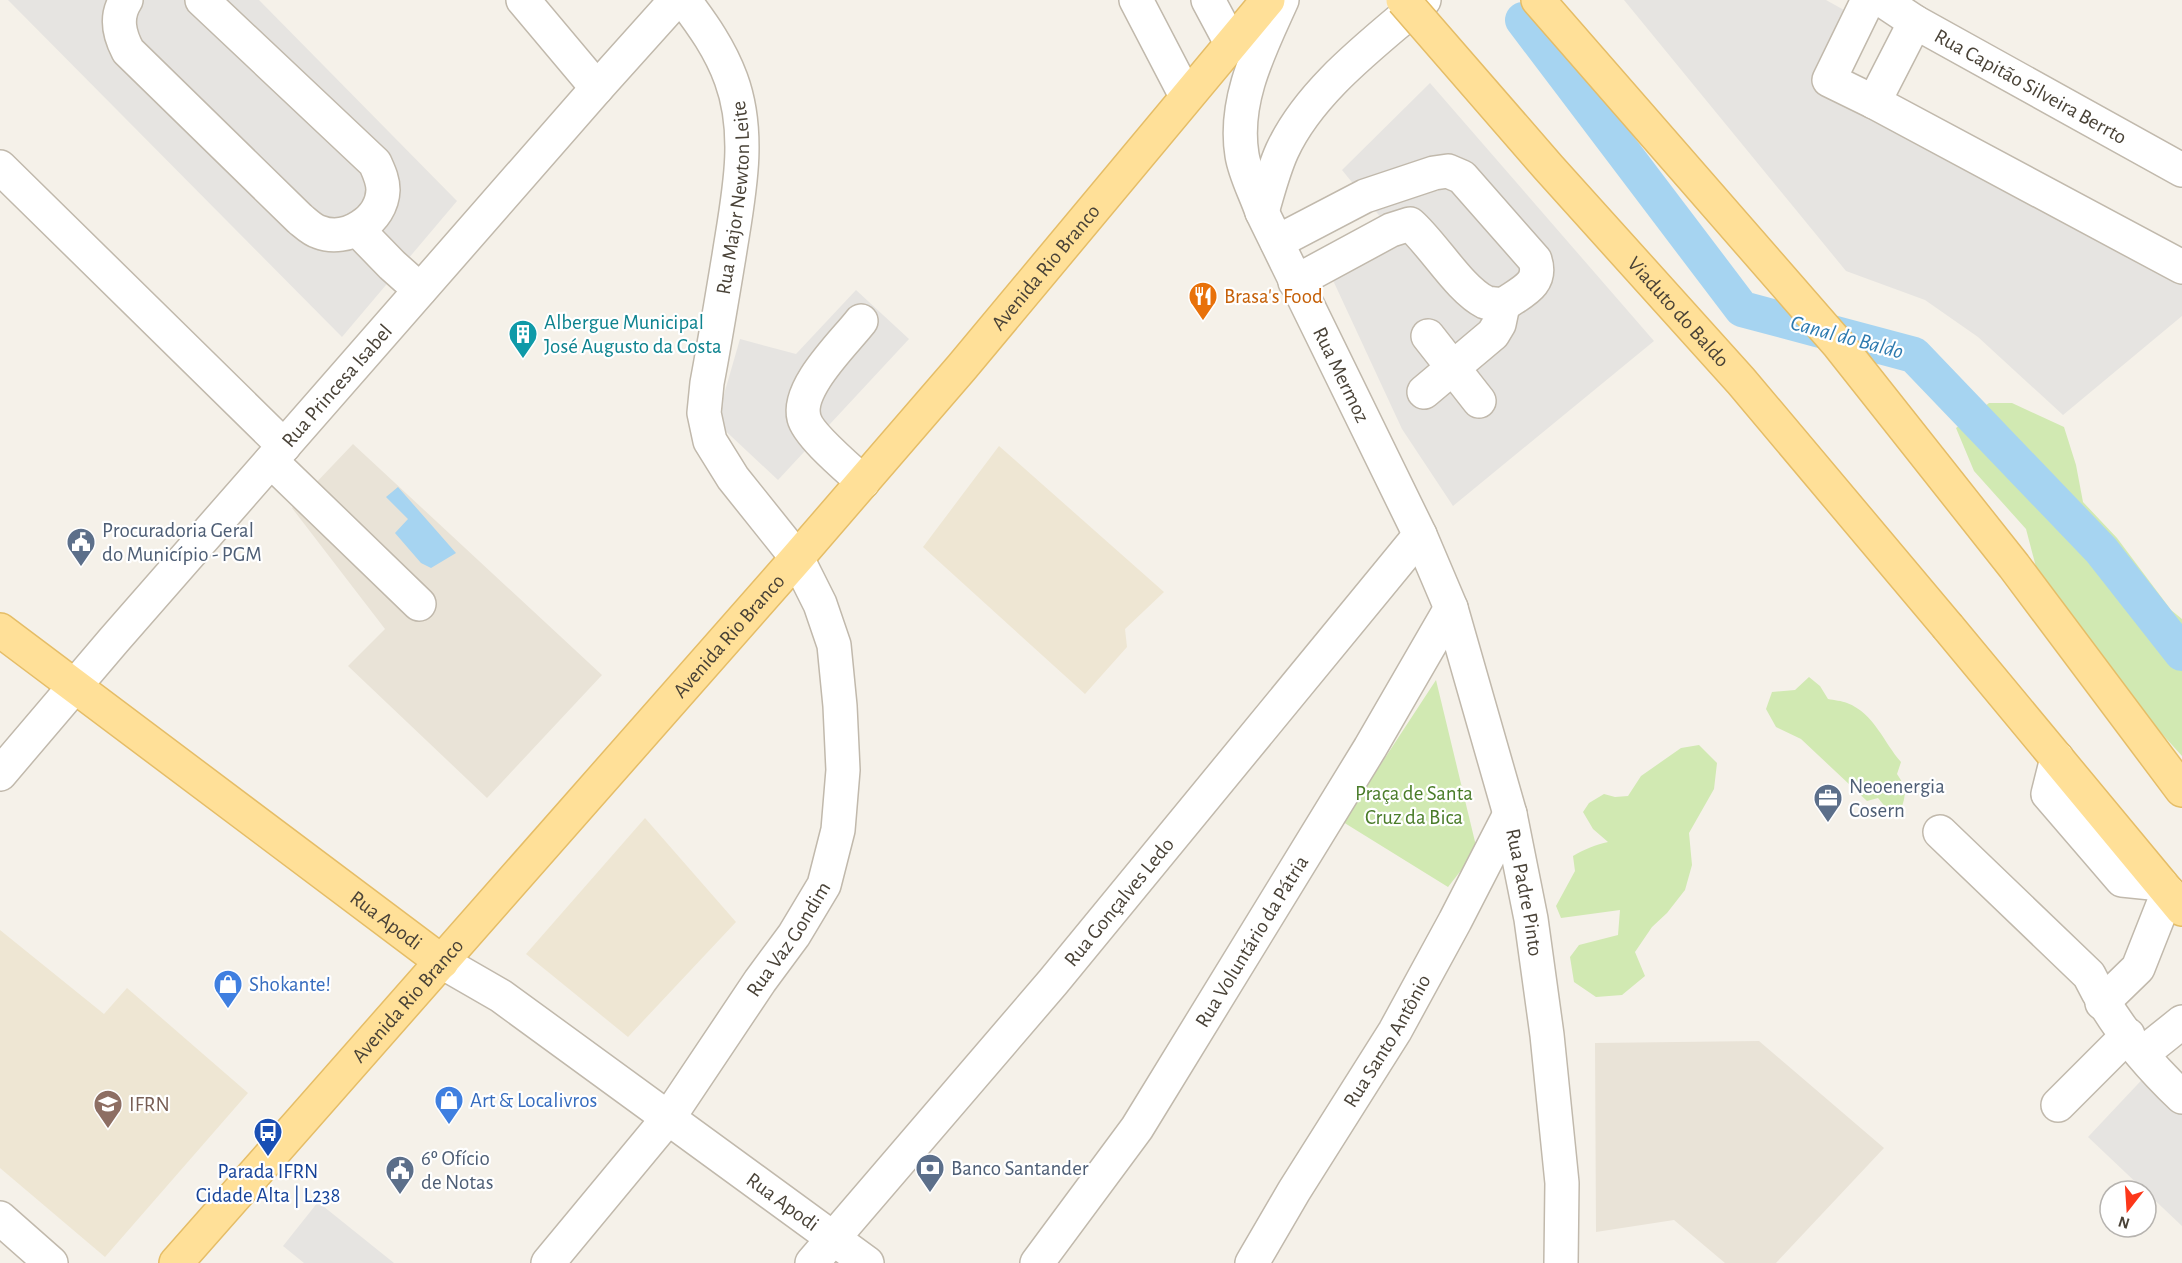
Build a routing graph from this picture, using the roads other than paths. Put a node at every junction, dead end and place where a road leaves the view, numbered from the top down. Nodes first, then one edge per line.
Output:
1 (126, 0) edge
2 (202, 0) edge
3 (523, 0) edge
4 (676, 0) edge
5 (684, 0) edge
6 (1136, 0) edge
7 (1208, 0) edge
8 (1268, 0) edge
9 (1282, 0) edge
10 (1404, 0) edge
11 (1424, 0) edge
12 (1538, 0) edge
13 (1888, 13) edge
14 (1231, 43) junction
15 (597, 88) junction
16 (1186, 96) junction
17 (1874, 102) junction
18 (0, 167) edge
19 (2182, 170) edge
20 (1262, 212) junction
21 (358, 230) junction
22 (1277, 242) junction
23 (2182, 267) edge
24 (1295, 282) junction
25 (420, 290) junction
26 (1503, 305) junction
27 (861, 321) dead end
28 (1428, 336) dead end
29 (1455, 368) junction
30 (1424, 392) dead end
31 (1479, 401) dead end
32 (278, 453) junction
33 (863, 482) junction
34 (1420, 535) junction
35 (797, 558) junction
36 (419, 604) dead end
37 (1450, 608) junction
38 (0, 630) edge
39 (74, 687) junction
40 (0, 774) edge
41 (2182, 790) edge
42 (1510, 814) junction
43 (1940, 832) dead end
44 (2170, 895) edge
45 (442, 962) junction
46 (2102, 1003) junction
47 (2182, 1022) edge
48 (2135, 1044) junction
49 (2182, 1097) edge
50 (2058, 1105) dead end
51 (669, 1117) junction
52 (0, 1218) edge
53 (833, 1238) junction
54 (51, 1263) edge
55 (176, 1263) edge
56 (548, 1263) edge
57 (812, 1263) edge
58 (867, 1263) edge
59 (1037, 1263) edge
60 (1252, 1263) edge
61 (1561, 1263) edge

1 - 21 street
2 - 21 street
3 - 15 street
4 - 15 street, Rua Princesa Isabel
5 - 35 street, Rua Major Newton Leite
6 - 16 street
7 - 14 street
8 - 14 main road, Avenida Rio Branco
9 - 20 street, Rua Mermoz
10 - 44 main road, Viaduto do Baldo, bridge
11 - 20 street
12 - 41 main road
13 - 17 street
13 - 17 street
13 - 19 street, Rua Capitão Silveira Berrto
14 - 16 main road, Avenida Rio Branco
15 - 25 street, Rua Princesa Isabel
16 - 33 main road, Avenida Rio Branco
17 - 23 street
18 - 32 street
20 - 22 street, Rua Mermoz
21 - 25 street
22 - 24 street, Rua Mermoz
22 - 26 street
24 - 26 street
24 - 34 street, Rua Mermoz
25 - 32 street, Rua Princesa Isabel
26 - 29 street
27 - 33 street
28 - 29 street
29 - 30 street
29 - 31 street
32 - 36 street
32 - 39 street, Rua Princesa Isabel
33 - 35 main road, Avenida Rio Branco
34 - 37 street, Rua Padre Pinto
34 - 53 street, Rua Gonçalves Ledo
35 - 45 main road, Avenida Rio Branco
35 - 51 street, Rua Vaz Gondim
37 - 42 street, Rua Padre Pinto
37 - 59 street, Rua Voluntário da Pátria
38 - 39 main road, Rua Apodi
39 - 40 street, Rua Princesa Isabel
39 - 45 main road, Rua Apodi
42 - 60 street, Rua Santo Antônio
42 - 61 street, Rua Padre Pinto
43 - 46 street
44 - 46 street
45 - 51 street, Rua Apodi
45 - 55 main road, Avenida Rio Branco
46 - 48 street
47 - 48 street
48 - 49 street
48 - 50 street
51 - 53 street, Rua Apodi
51 - 56 street, Rua Vaz Gondim
52 - 54 street
53 - 57 street, Rua Gonçalves Ledo
53 - 58 street, Rua Apodi

